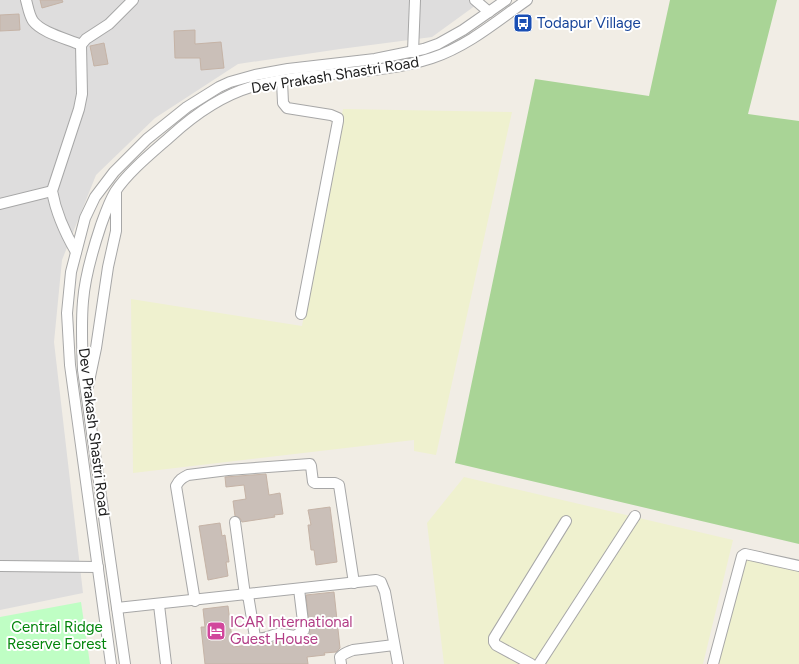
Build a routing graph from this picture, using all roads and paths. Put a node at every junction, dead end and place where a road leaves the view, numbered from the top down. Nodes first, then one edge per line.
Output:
1 (26, 0) edge
2 (133, 0) edge
3 (415, 0) edge
4 (475, 0) edge
5 (506, 0) edge
6 (527, 0) edge
7 (489, 12) junction
8 (81, 45) junction
9 (413, 52) junction
10 (282, 80) junction
11 (52, 191) junction
12 (116, 191) junction
13 (0, 204) edge
14 (75, 255) junction
15 (90, 263) junction
16 (301, 314) dead end
17 (86, 390) junction
18 (635, 516) dead end
19 (566, 520) dead end
20 (235, 522) dead end
21 (0, 566) edge
22 (799, 566) edge
23 (98, 567) junction
24 (354, 583) junction
25 (299, 589) junction
26 (246, 595) junction
27 (194, 601) junction
28 (160, 605) junction
29 (117, 608) junction
30 (394, 645) junction
31 (111, 664) edge
32 (124, 664) edge
33 (166, 664) edge
34 (341, 664) edge
35 (396, 664) edge
36 (531, 664) edge
37 (539, 664) edge
38 (713, 664) edge

1 - 8 street
2 - 8 street
3 - 9 street
4 - 7 street
5 - 7 street, Dev Prakash Shastri Road
6 - 10 street, Dev Prakash Shastri Road
7 - 9 street, Dev Prakash Shastri Road
8 - 11 street
9 - 14 street, Dev Prakash Shastri Road
10 - 12 street, Dev Prakash Shastri Road
10 - 16 street
11 - 13 street
11 - 14 street
12 - 15 street, Dev Prakash Shastri Road
12 - 17 street
14 - 15 street
14 - 23 street, Dev Prakash Shastri Road
15 - 17 street, Dev Prakash Shastri Road
17 - 29 street, Dev Prakash Shastri Road
18 - 37 street
19 - 36 street
20 - 26 street
21 - 23 street
22 - 38 street
23 - 31 street, Dev Prakash Shastri Road
24 - 25 street
24 - 27 street
24 - 30 street
25 - 26 street
25 - 26 street
26 - 27 street
27 - 28 street
28 - 29 street
28 - 33 street
29 - 32 street, Dev Prakash Shastri Road
30 - 34 street
30 - 35 street

